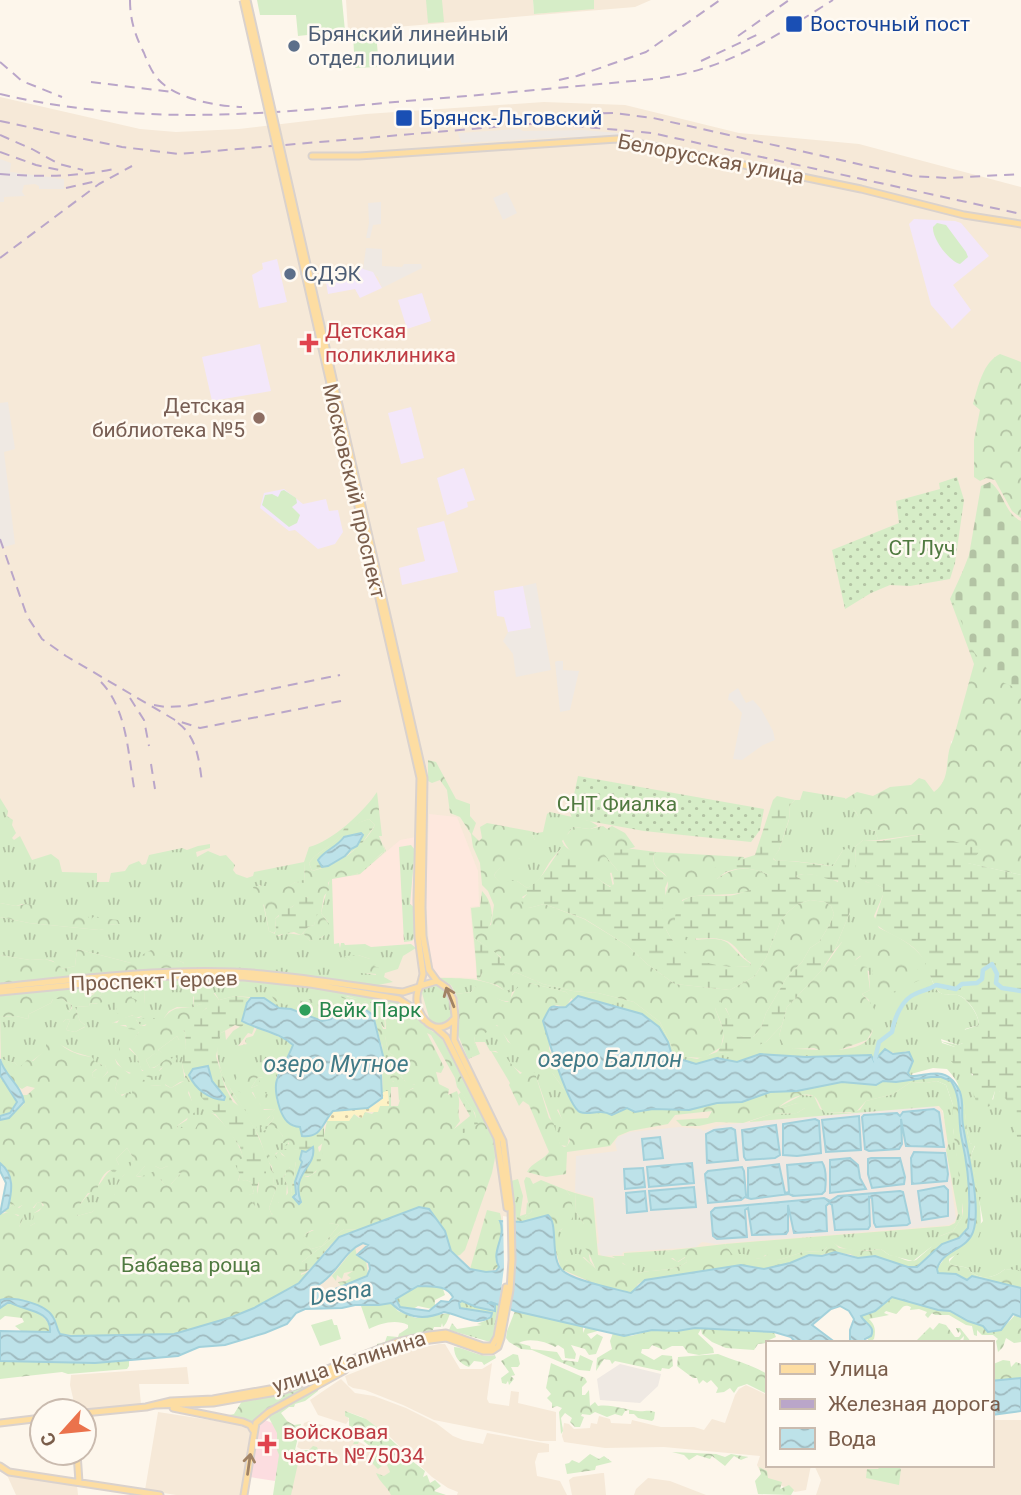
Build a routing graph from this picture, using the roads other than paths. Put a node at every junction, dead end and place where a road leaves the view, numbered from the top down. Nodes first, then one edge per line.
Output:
1 (245, 0) edge
2 (312, 156) dead end
3 (1021, 224) edge
4 (422, 842) junction
5 (437, 981) junction
6 (420, 986) junction
7 (0, 989) edge
8 (454, 1019) junction
9 (424, 1020) junction
10 (436, 1028) junction
11 (509, 1206) junction
12 (498, 1339) junction
13 (350, 1366) junction
14 (156, 1405) junction
15 (98, 1411) edge
16 (28, 1420) edge
17 (0, 1423) edge
18 (253, 1433) junction
19 (0, 1466) edge
20 (78, 1467) edge
21 (79, 1482) junction
22 (160, 1495) edge
23 (244, 1495) edge

1 - 4 main road, Московский проспект, bridge
2 - 3 main road, Белорусская улица
4 - 5 main road, Московский проспект
4 - 6 main road, Московский проспект
5 - 6 main road
8 -> 5 main road
6 - 7 main road, Проспект Героев
6 - 9 main road
7 - 9 main road, Проспект Героев
8 - 10 main road
8 - 11 main road
9 - 10 main road
10 - 11 main road
11 - 12 main road
12 - 13 main road, улица Калинина
12 - 14 main road, улица Калинина
13 - 14 main road, улица Калинина
13 - 18 main road
14 - 15 main road, улица Калинина
14 - 18 main road
16 - 17 main road
23 -> 18 main road
19 - 21 main road
20 - 21 main road
21 - 22 main road

